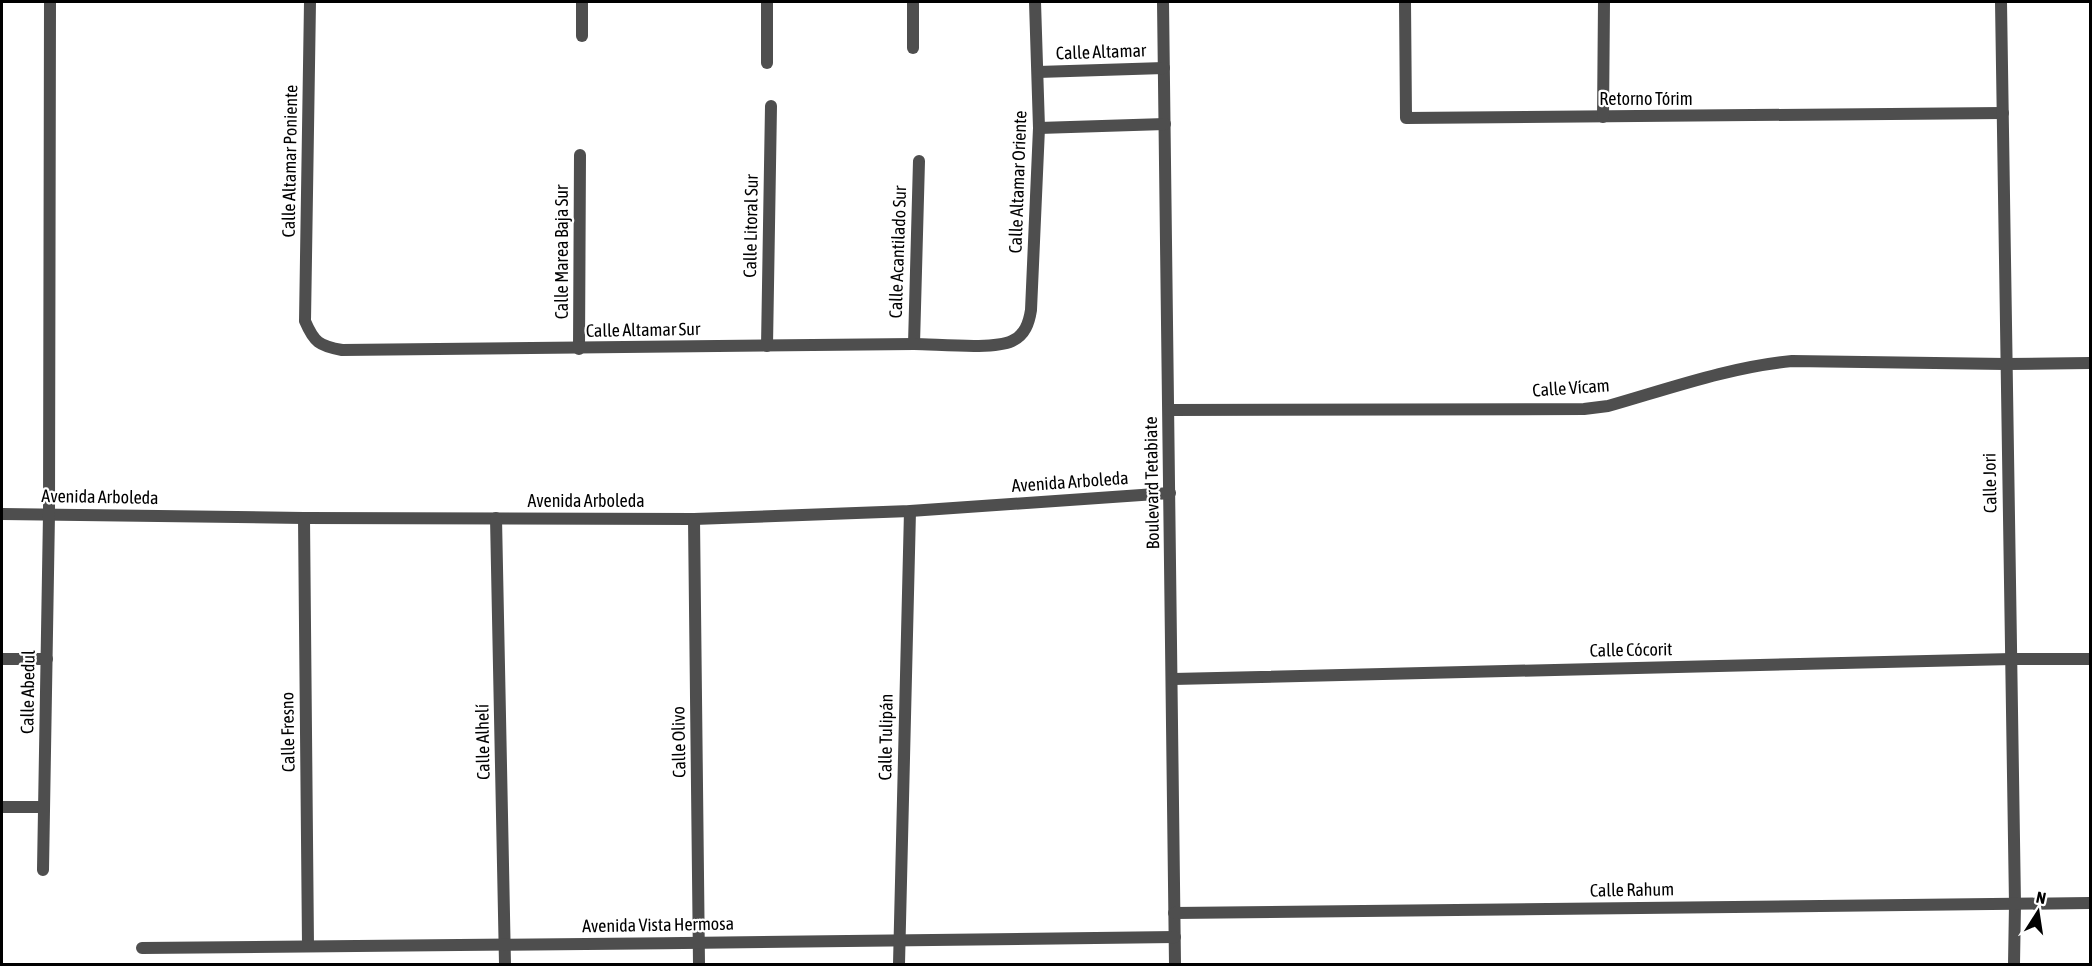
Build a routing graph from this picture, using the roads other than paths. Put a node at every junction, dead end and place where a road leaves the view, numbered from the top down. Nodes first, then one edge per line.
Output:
1 (50, 2) edge
2 (310, 2) edge
3 (582, 2) edge
4 (767, 2) edge
5 (913, 2) edge
6 (1035, 2) edge
7 (1163, 2) edge
8 (1405, 2) edge
9 (1604, 2) edge
10 (2001, 2) edge
11 (582, 36) dead end
12 (913, 48) dead end
13 (767, 63) dead end
14 (1164, 68) junction
15 (1038, 72) junction
16 (771, 106) dead end
17 (2002, 113) junction
18 (1603, 117) junction
19 (1165, 124) junction
20 (1039, 128) junction
21 (580, 155) dead end
22 (919, 161) dead end
23 (305, 321) joint
24 (914, 344) junction
25 (996, 345) joint
26 (767, 346) junction
27 (579, 349) junction
28 (2091, 363) edge
29 (2006, 364) junction
30 (1169, 410) junction
31 (1170, 493) junction
32 (910, 511) junction
33 (2, 513) edge
34 (49, 514) junction
35 (304, 518) junction
36 (496, 518) junction
37 (694, 519) junction
38 (2, 659) edge
39 (47, 659) junction
40 (2012, 659) junction
41 (2091, 659) edge
42 (1173, 679) junction
43 (2, 807) edge
44 (43, 807) junction
45 (43, 870) dead end
46 (2091, 903) edge
47 (2015, 904) junction
48 (1174, 914) junction
49 (1175, 937) junction
50 (699, 942) junction
51 (899, 942) junction
52 (505, 944) junction
53 (308, 946) junction
54 (142, 948) dead end
55 (505, 964) edge
56 (699, 964) edge
57 (899, 964) edge
58 (1175, 964) edge
59 (2014, 964) edge

1 - 34 street, Calle Abedul
2 - 23 street, Calle Altamar Poniente
3 - 11 street
4 - 13 street
5 - 12 street
6 - 15 street, Calle Altamar Oriente
7 - 14 street, Boulevard Tetabiate
8 - 18 street, Retorno Tórim
9 - 18 street
10 - 17 street, Calle Jori
14 - 15 street, Calle Altamar
14 - 19 street, Boulevard Tetabiate
15 - 20 street, Calle Altamar Oriente
16 - 26 street, Calle Litoral Sur
17 - 18 street, Retorno Tórim
17 - 29 street, Calle Jori
19 - 20 street
19 - 30 street, Boulevard Tetabiate
20 - 25 street, Calle Altamar Oriente
21 - 27 street, Calle Marea Baja Sur
22 - 24 street, Calle Acantilado Sur
23 - 27 street, Calle Altamar Sur
24 - 25 street, Calle Altamar Sur
24 - 26 street, Calle Altamar Sur
26 - 27 street, Calle Altamar Sur
28 - 29 street, Calle Vícam
29 - 30 street, Calle Vícam
29 - 40 street, Calle Jori
30 - 31 street, Boulevard Tetabiate
31 - 32 street, Avenida Arboleda
31 - 42 street, Boulevard Tetabiate
32 - 37 street, Avenida Arboleda
32 - 51 street, Calle Tulipán
33 - 34 street, Avenida Arboleda
34 - 35 street, Avenida Arboleda
34 - 39 street, Calle Abedul
35 - 36 street, Avenida Arboleda
35 - 53 street, Calle Fresno
36 - 37 street, Avenida Arboleda
36 - 52 street, Calle Alhelí
37 - 50 street, Calle Olivo
38 - 39 street
39 - 44 street, Calle Abedul
40 - 41 street, Calle Cócorit
40 - 42 street, Calle Cócorit
40 - 47 street, Calle Jori
42 - 48 street, Boulevard Tetabiate
43 - 44 street
44 - 45 street, Calle Abedul
46 - 47 street, Calle Rahum
47 - 48 street, Calle Rahum
47 - 59 street, Calle Jori
48 - 49 street, Boulevard Tetabiate
49 - 51 street, Avenida Vista Hermosa
49 - 58 street, Boulevard Tetabiate
50 - 51 street, Avenida Vista Hermosa
50 - 52 street, Avenida Vista Hermosa
50 - 56 street, Calle Olivo
51 - 57 street, Calle Tulipán
52 - 53 street, Avenida Vista Hermosa
52 - 55 street, Calle Alhelí
53 - 54 street, Avenida Vista Hermosa

